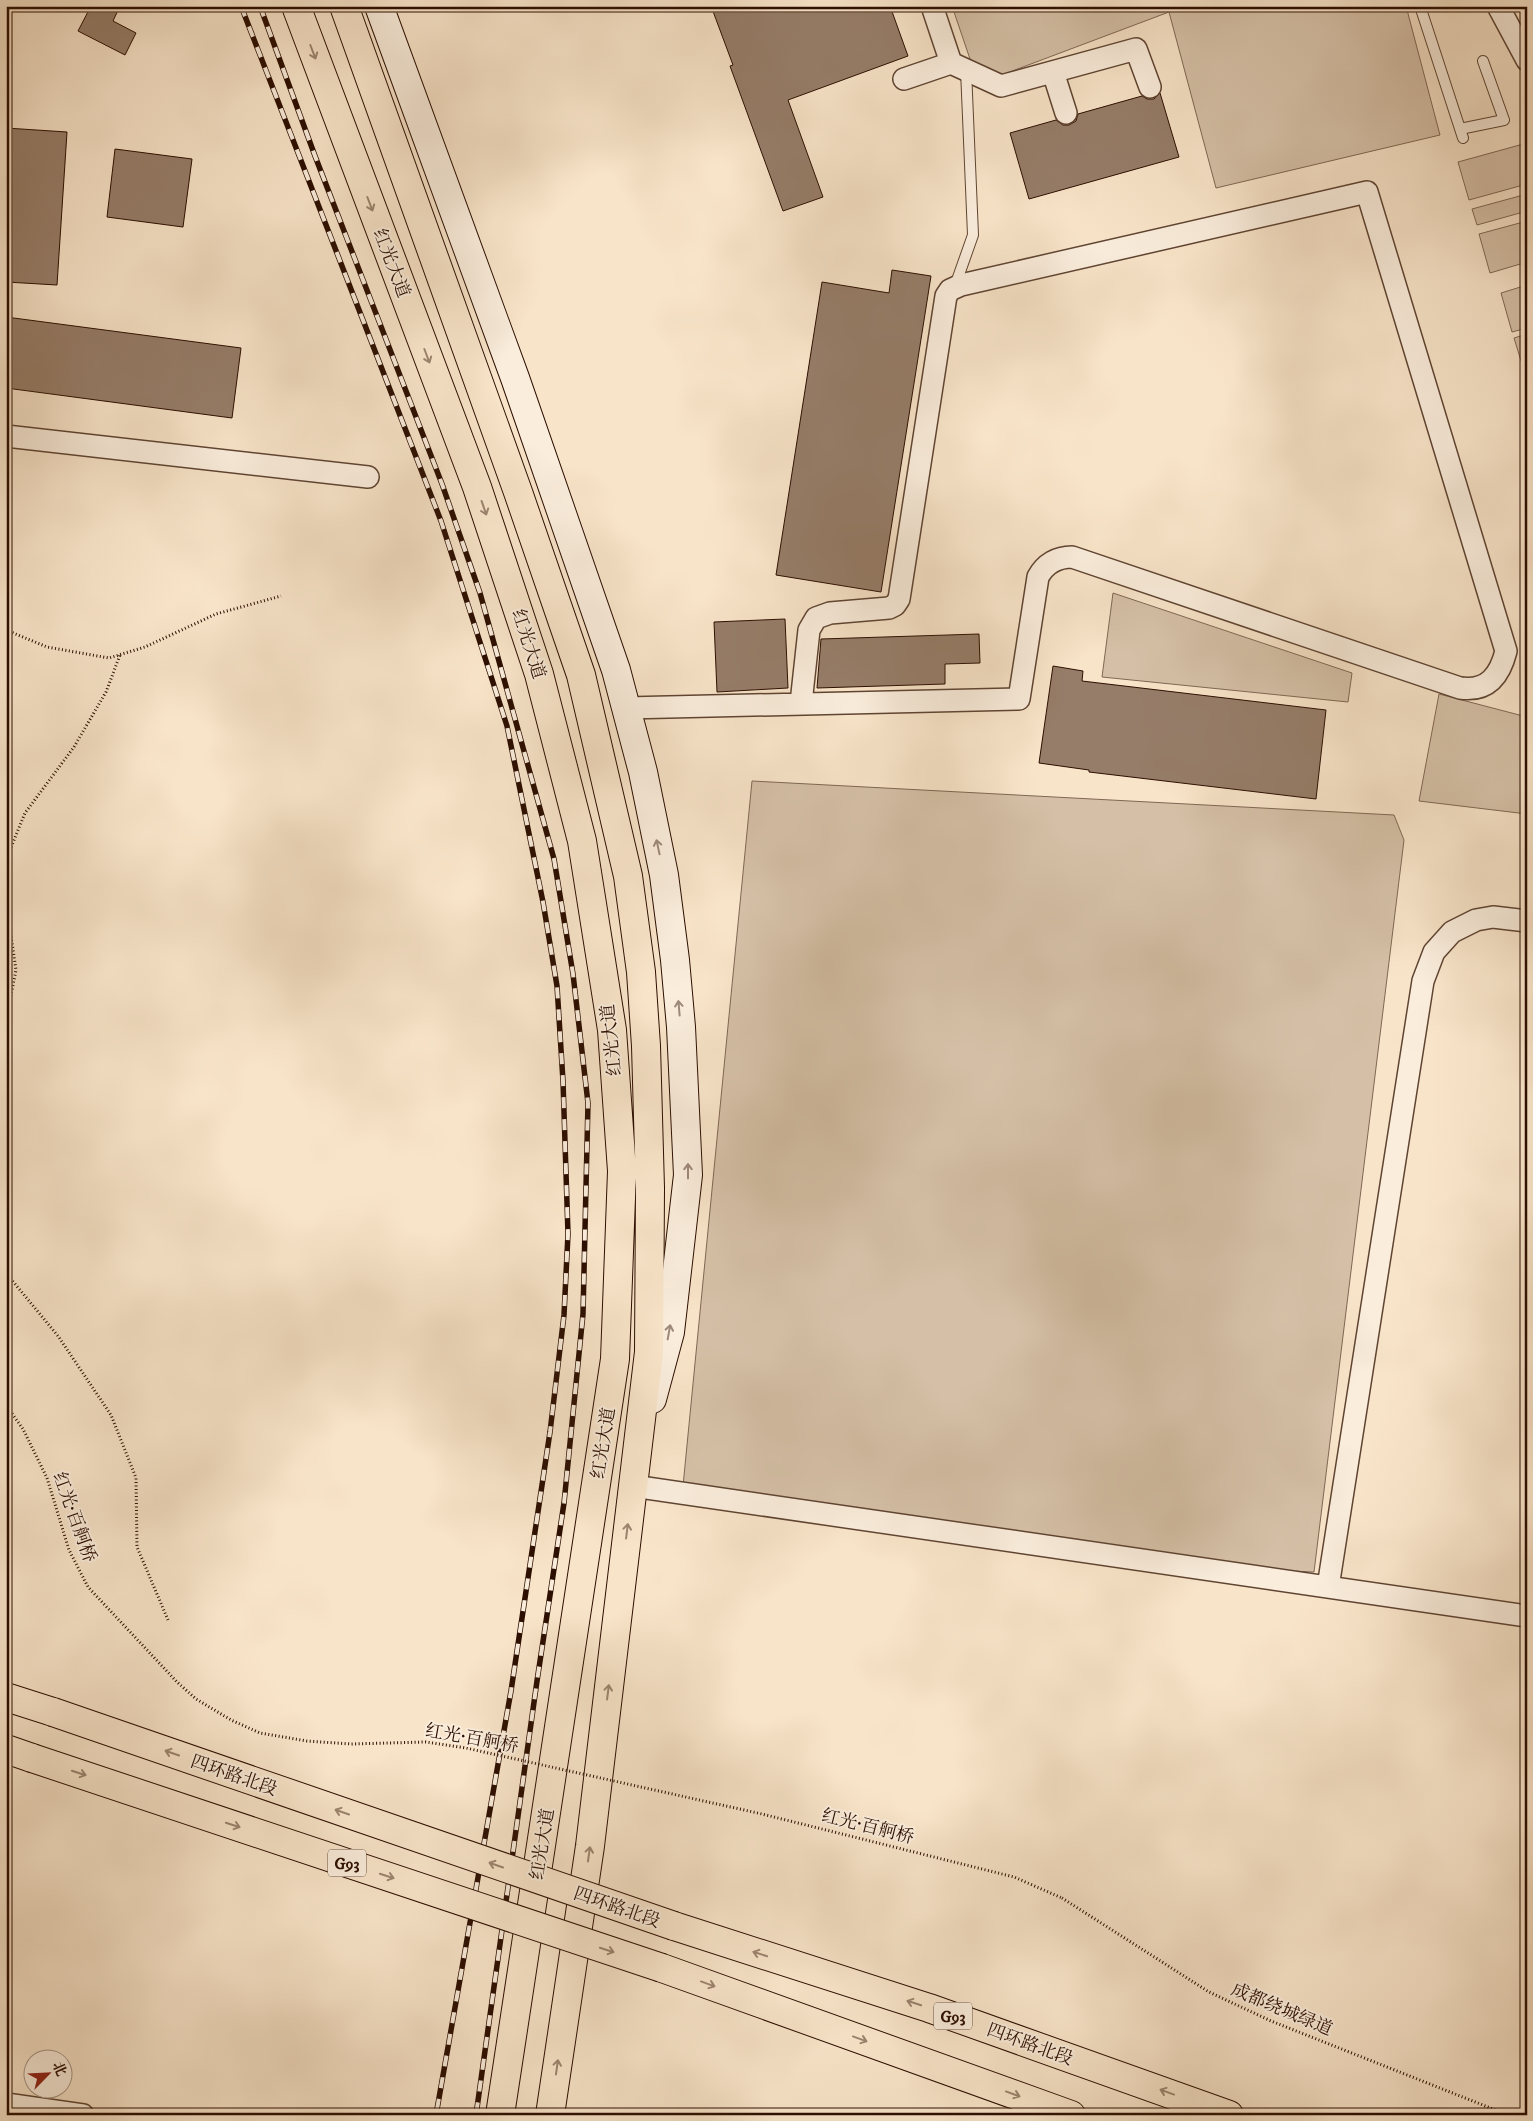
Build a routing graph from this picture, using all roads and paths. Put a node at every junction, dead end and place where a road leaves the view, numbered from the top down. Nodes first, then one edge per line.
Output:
1 (296, 6) edge
2 (344, 6) edge
3 (379, 6) edge
4 (932, 6) edge
5 (1420, 6) edge
6 (1498, 6) edge
7 (1527, 60) edge
8 (1483, 61) dead end
9 (959, 66) junction
10 (1053, 72) junction
11 (904, 79) dead end
12 (1150, 87) dead end
13 (1066, 113) dead end
14 (954, 287) junction
15 (6, 436) edge
16 (368, 477) dead end
17 (281, 596) dead end
18 (6, 630) edge
19 (120, 654) junction
20 (801, 703) junction
21 (626, 708) junction
22 (6, 860) edge
23 (6, 902) edge
24 (1527, 921) edge
25 (6, 1020) edge
26 (6, 1273) edge
27 (6, 1404) edge
28 (634, 1475) junction
29 (1328, 1587) junction
30 (1527, 1616) edge
31 (168, 1620) dead end
32 (6, 1697) edge
33 (6, 1749) edge
34 (1062, 1898) joint
35 (6, 2104) edge
36 (83, 2115) edge
37 (500, 2115) edge
38 (550, 2115) edge
39 (1071, 2115) edge
40 (1229, 2115) edge
41 (1508, 2115) edge

1 -> 37 highway, 红光大道
2 - 28 highway, 红光大道
3 - 21 main road
4 - 9 street
5 - 8 lane
6 - 7 street
9 - 10 street
9 - 11 street
9 - 14 lane
10 - 12 street
10 - 13 street
14 - 20 street
14 - 20 street
15 - 16 street
17 - 19 path
18 - 19 path
19 - 22 path
20 - 21 street
28 -> 21 main road
23 - 25 path
24 - 29 street
26 - 31 path
27 - 34 path, 红光·百舸桥, bridge
28 - 29 street
38 -> 28 highway, 红光大道
29 - 30 street
40 -> 32 highway, 四环路北段 / G93, bridge
33 -> 39 highway, G93, bridge
34 - 41 path, 成都绕城绿道
35 - 36 street

